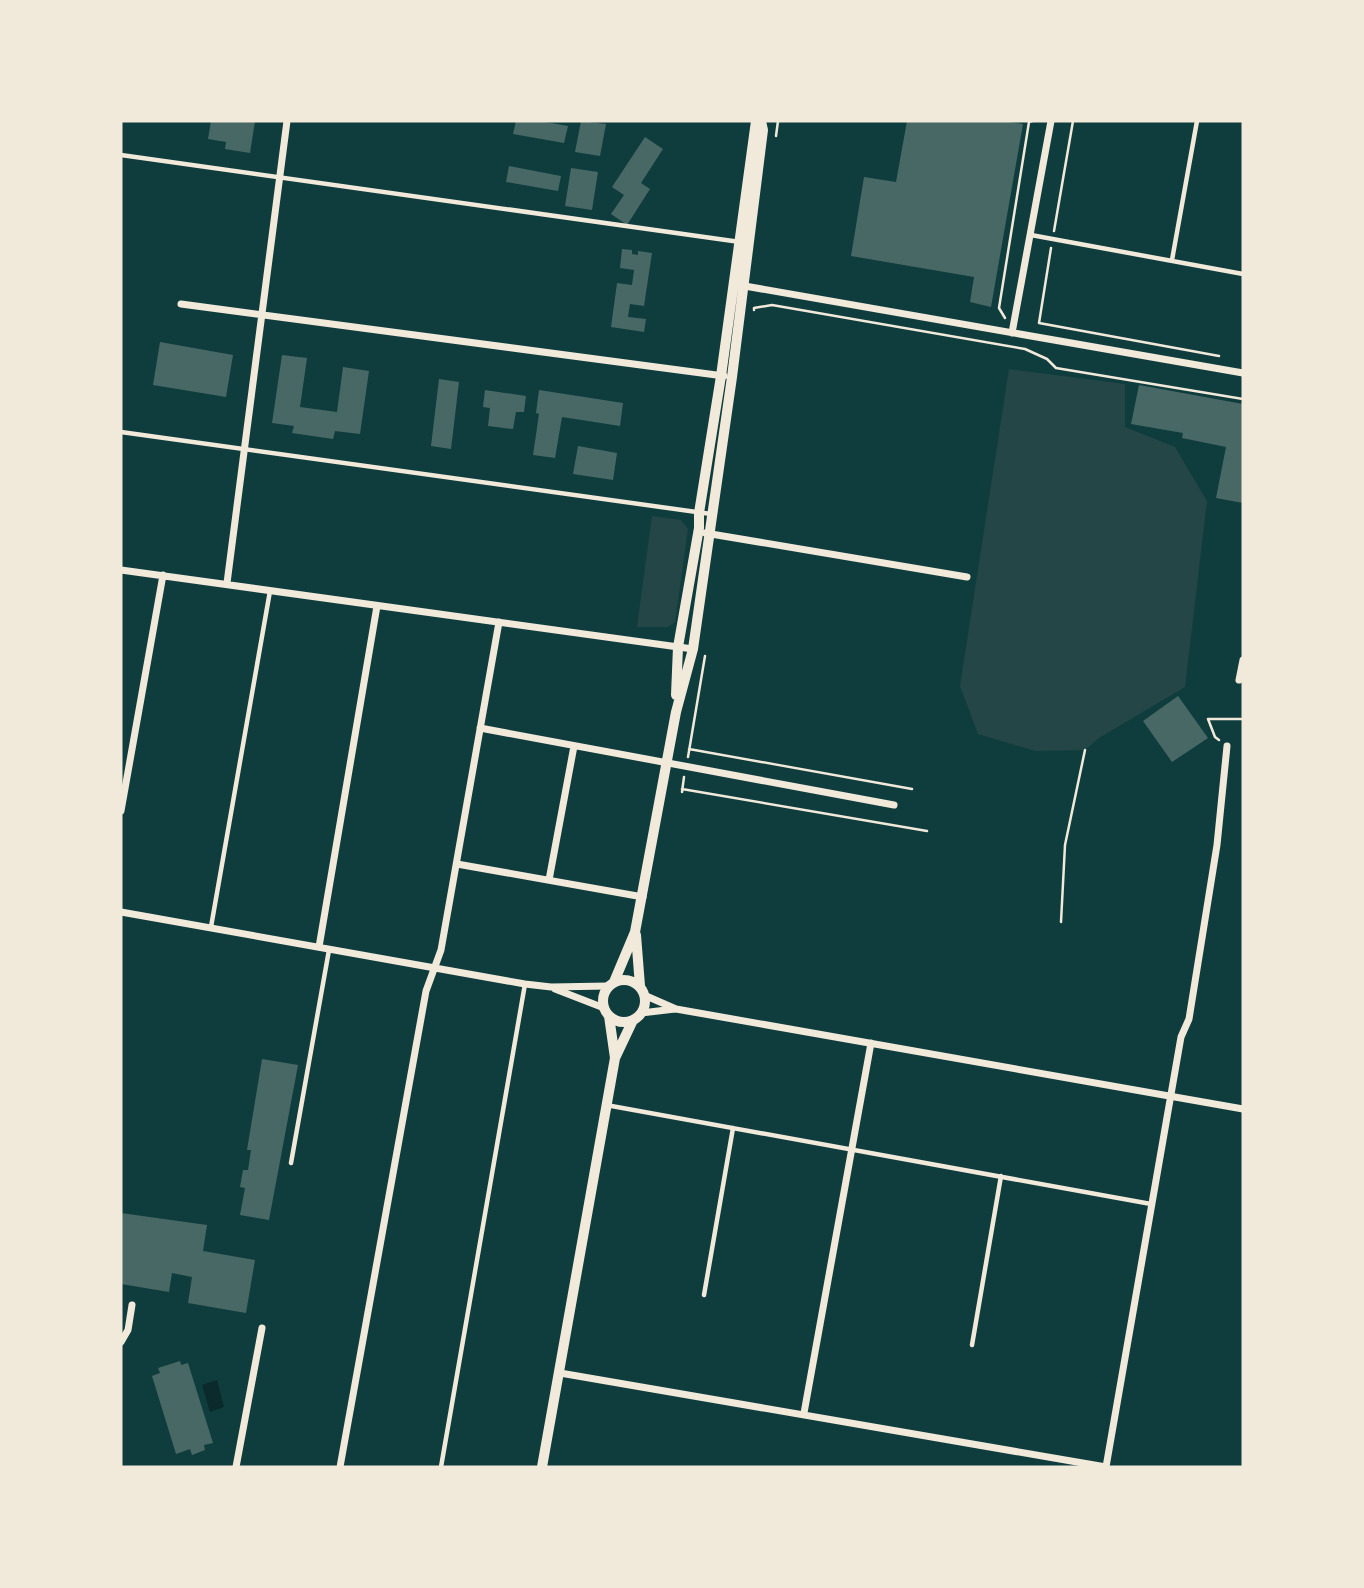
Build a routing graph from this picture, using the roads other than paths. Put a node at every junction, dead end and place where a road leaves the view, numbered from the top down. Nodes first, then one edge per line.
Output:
1 (288, 121) edge
2 (758, 121) edge
3 (1051, 121) edge
4 (1197, 121) edge
5 (121, 155) edge
6 (278, 178) junction
7 (1030, 234) junction
8 (743, 242) junction
9 (1172, 260) junction
10 (1243, 274) edge
11 (737, 284) junction
12 (181, 304) dead end
13 (262, 314) junction
14 (1012, 333) junction
15 (1243, 373) edge
16 (726, 376) junction
17 (121, 432) edge
18 (245, 450) junction
19 (705, 513) junction
20 (703, 533) junction
21 (121, 569) edge
22 (163, 575) junction
23 (967, 577) dead end
24 (227, 583) junction
25 (270, 590) junction
26 (377, 606) junction
27 (499, 622) junction
28 (678, 647) junction
29 (693, 649) junction
30 (1243, 660) edge
31 (1239, 680) dead end
32 (676, 712) junction
33 (480, 728) junction
34 (574, 746) junction
35 (1227, 746) road end
36 (121, 747) edge
37 (131, 749) junction
38 (665, 764) junction
39 (894, 805) dead end
40 (121, 811) edge
41 (457, 864) junction
42 (549, 880) junction
43 (643, 897) junction
44 (121, 912) edge
45 (211, 928) junction
46 (635, 932) junction
47 (318, 947) junction
48 (329, 949) junction
49 (435, 968) junction
50 (525, 984) junction
51 (611, 984) junction
52 (551, 987) junction
53 (642, 990) junction
54 (676, 1009) junction
55 (606, 1012) junction
56 (637, 1017) junction
57 (871, 1043) junction
58 (615, 1058) junction
59 (1171, 1096) junction
60 (606, 1104) junction
61 (1243, 1109) edge
62 (733, 1128) junction
63 (852, 1149) junction
64 (291, 1163) dead end
65 (1001, 1176) junction
66 (1151, 1205) junction
67 (704, 1295) dead end
68 (132, 1306) dead end
69 (262, 1328) dead end
70 (121, 1342) edge
71 (972, 1345) dead end
72 (560, 1373) junction
73 (804, 1413) junction
74 (236, 1467) edge
75 (340, 1467) edge
76 (441, 1467) edge
77 (542, 1467) edge
78 (1105, 1467) edge

1 - 6 street
2 - 8 street
3 - 7 street
4 - 9 lane
5 - 6 lane
6 - 8 lane
6 - 13 street
7 - 9 lane
7 - 14 street
8 - 11 street
9 - 10 lane
11 - 14 street
11 - 16 street
12 - 13 street
13 - 16 street
13 - 18 street
14 - 15 street
16 - 19 street
17 - 18 lane
18 - 19 lane
18 - 24 street
19 - 20 street
20 - 23 street
20 - 28 street
20 - 29 street
21 - 22 street
22 - 24 street
22 - 37 street
24 - 25 street
25 - 26 street
25 - 45 lane
26 - 27 street
26 - 47 street
27 - 28 street
27 - 33 street
28 - 29 street
28 - 32 street
29 - 32 street
30 - 31 street
32 - 38 street
33 - 34 street
33 - 41 street
34 - 38 street
34 - 42 street
35 - 59 street
36 - 37 street
37 - 40 street
38 - 39 street
38 - 43 street
41 - 42 street
41 - 49 street
42 - 43 street
43 - 46 street
44 - 45 street
45 - 47 street
46 - 51 street
46 - 53 street
47 - 48 street
48 - 49 street
48 - 64 lane
49 - 50 street
49 - 75 street
50 - 52 street
50 - 76 lane
51 - 52 street
51 - 53 street
51 - 55 street
52 - 55 street
53 - 54 street
53 - 56 street
54 - 56 street
54 - 57 street
55 - 56 street
55 - 58 street
56 - 58 street
57 - 59 street
57 - 63 street
58 - 60 street
59 - 61 street
59 - 66 street
60 - 62 lane
60 - 72 street
62 - 63 lane
62 - 67 lane
63 - 65 lane
63 - 73 street
65 - 66 lane
65 - 71 lane
66 - 78 street
68 - 70 street
69 - 74 street
72 - 73 street
72 - 77 street
73 - 78 street

